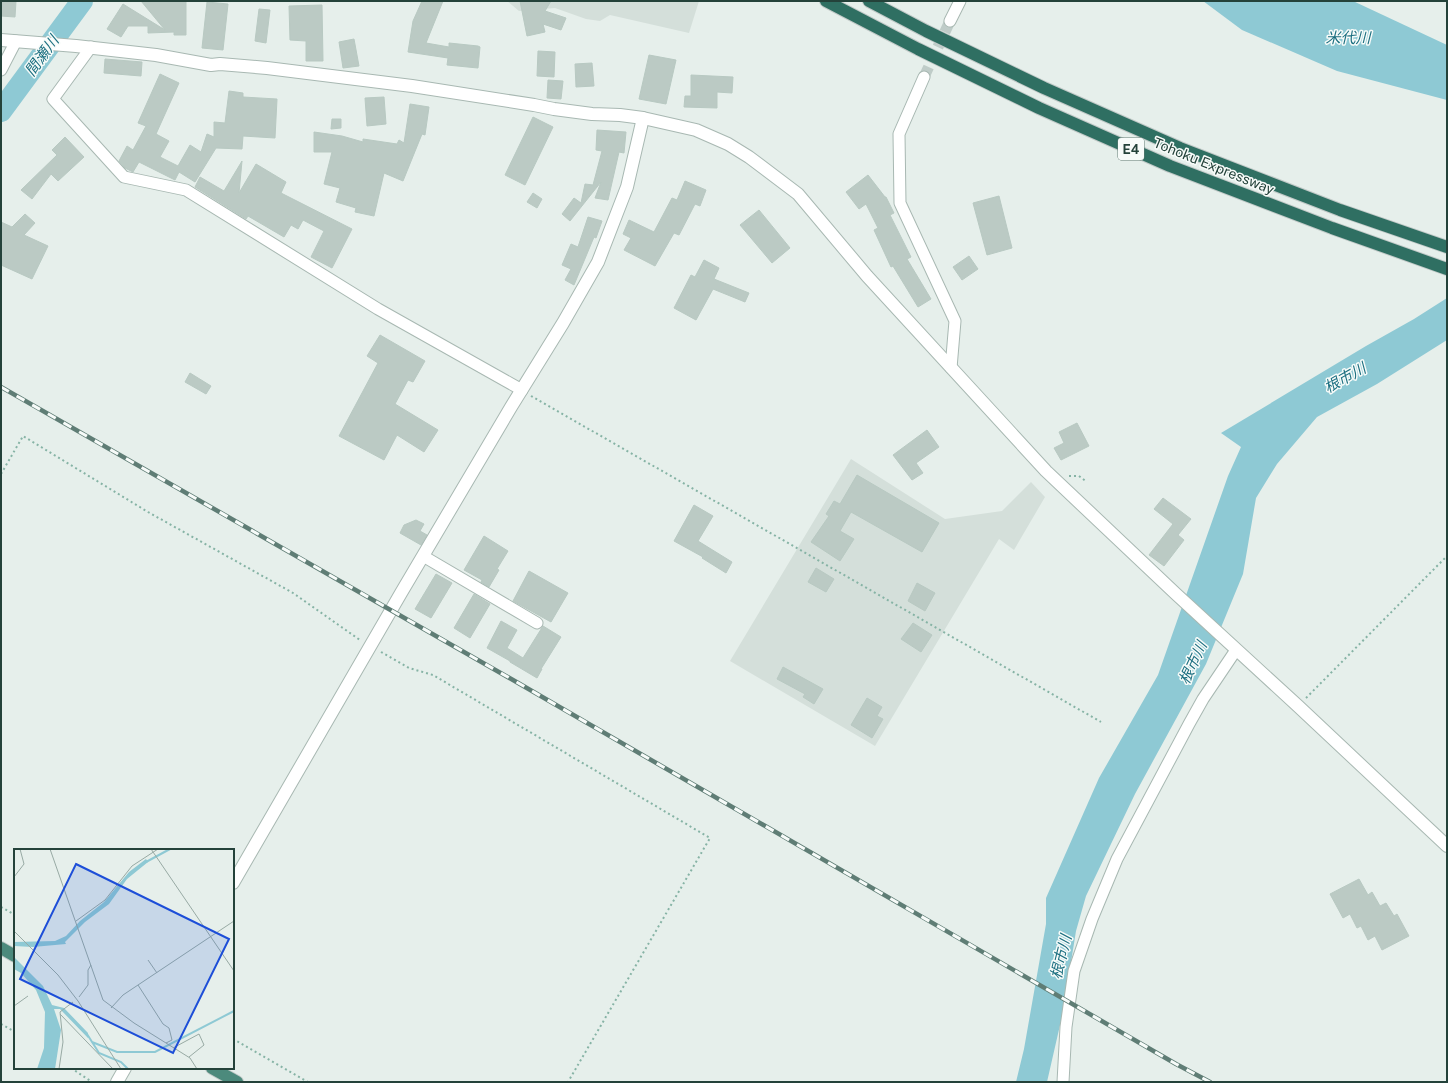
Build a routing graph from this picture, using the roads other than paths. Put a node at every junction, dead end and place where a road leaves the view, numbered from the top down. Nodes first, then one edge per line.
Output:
1 (826, 1) edge
2 (869, 1) edge
3 (960, 1) edge
4 (950, 21) tunnel mouth
5 (1, 40) edge
6 (21, 41) junction
7 (91, 47) junction
8 (1, 70) edge
9 (924, 77) tunnel mouth
10 (643, 118) junction
11 (1447, 247) edge
12 (1447, 269) edge
13 (950, 368) junction
14 (522, 390) junction
15 (423, 556) junction
16 (537, 622) dead end
17 (1236, 650) junction
18 (1447, 846) edge
19 (234, 881) edge
20 (1, 948) edge
21 (14, 955) edge
22 (124, 1069) edge
23 (214, 1069) edge
24 (116, 1082) edge
25 (237, 1082) edge
26 (1063, 1082) edge

1 - 12 highway, Tohoku Expressway / E4
2 - 11 highway, Tohoku Expressway / E4
3 - 4 street
5 - 6 street
6 - 7 street
6 - 8 street
7 - 10 street
7 - 14 street
9 - 13 street
10 - 13 street
10 - 14 street
13 - 17 street
14 - 15 street
15 - 16 street
15 - 19 street
17 - 18 street
17 - 26 street
20 - 21 highway
22 - 24 street
23 - 25 highway

